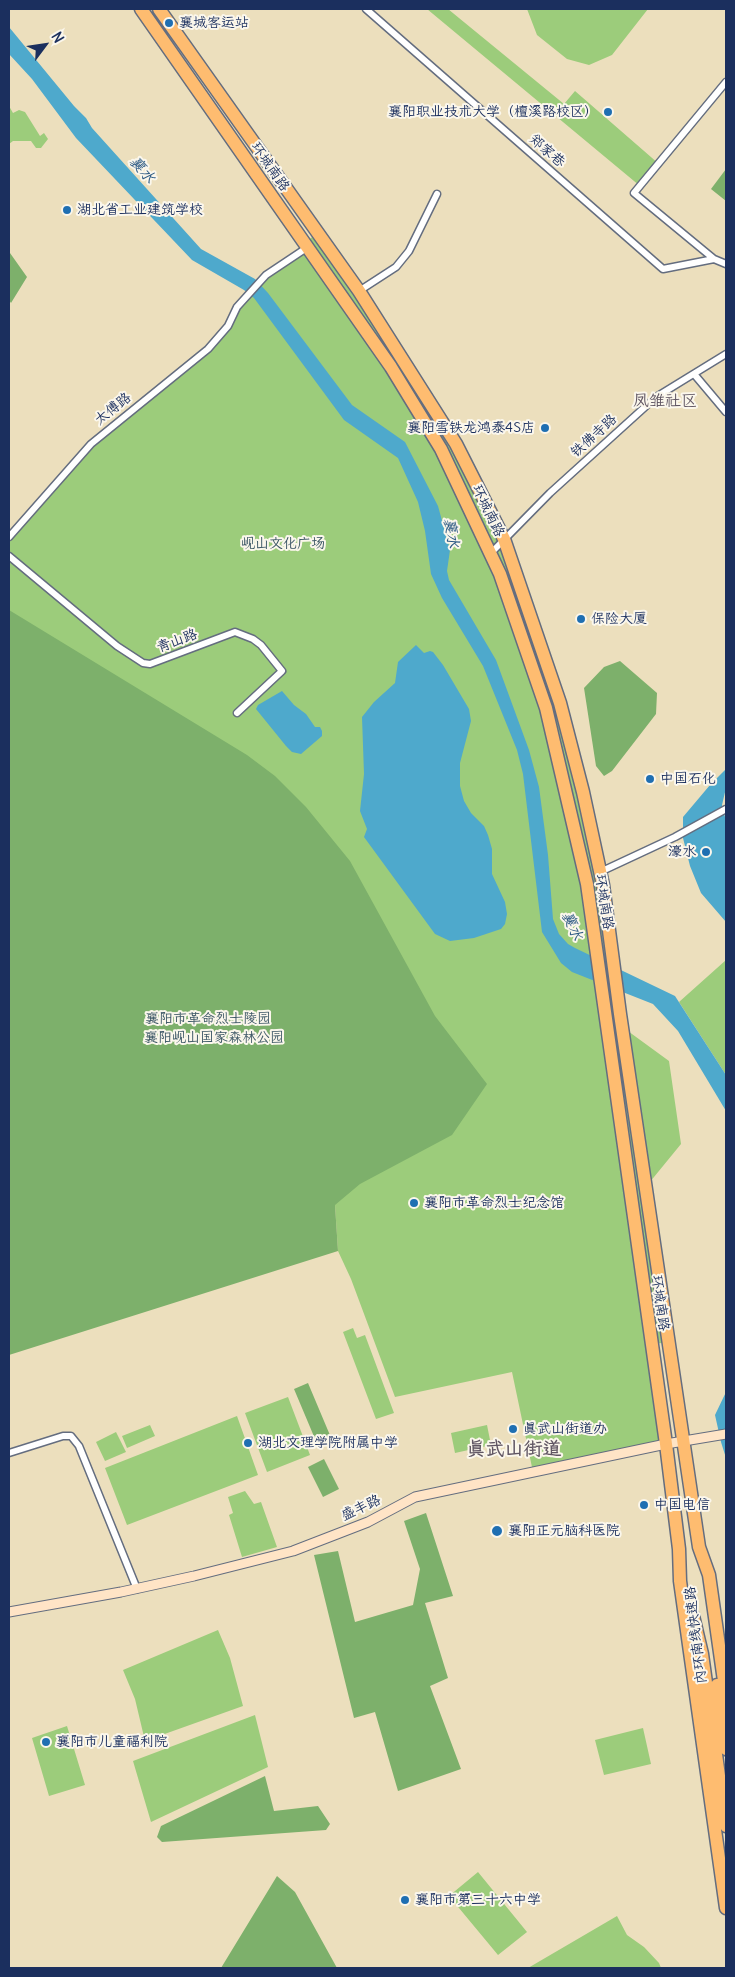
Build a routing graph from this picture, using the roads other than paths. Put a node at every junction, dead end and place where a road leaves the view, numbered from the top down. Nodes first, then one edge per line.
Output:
1 (141, 9) edge
2 (159, 9) edge
3 (366, 9) edge
4 (726, 82) edge
5 (437, 194) dead end
6 (308, 248) junction
7 (714, 259) junction
8 (726, 264) edge
9 (359, 291) junction
10 (726, 354) edge
11 (694, 374) junction
12 (726, 412) edge
13 (9, 537) edge
14 (504, 539) junction
15 (492, 553) junction
16 (9, 556) edge
17 (237, 713) dead end
18 (726, 809) edge
19 (600, 872) junction
20 (726, 1434) edge
21 (682, 1440) junction
22 (666, 1444) junction
23 (9, 1453) edge
24 (699, 1547) junction
25 (679, 1549) junction
26 (137, 1589) junction
27 (9, 1612) edge
28 (707, 1654) junction
29 (726, 1695) edge
30 (726, 1750) edge
31 (726, 1826) edge
32 (726, 1908) edge

1 - 6 highway, 环城南路
2 - 9 highway, 环城南路
3 - 7 street, 郑家巷
4 - 7 street
5 - 9 street
6 - 13 street, 太傅路
6 - 15 highway, 环城南路
7 - 8 street
9 - 14 highway, 环城南路
10 - 11 street, 铁佛寺路
11 - 12 street
11 - 14 street, 铁佛寺路
14 - 15 street, 铁佛寺路
14 - 19 highway, 环城南路
15 - 22 highway, 环城南路
16 - 17 street, 青山路
18 - 19 street
19 - 21 highway, 环城南路
20 - 21 street, 盛丰路
21 - 22 street, 盛丰路
21 - 24 highway, 环城南路
22 - 25 highway, 环城南路
22 - 26 street, 盛丰路
23 - 26 street
24 - 28 highway, 内环南线快速路
24 - 29 highway, 环城南路
25 - 28 highway, 内环南线快速路
25 - 32 highway, 环城南路
26 - 27 street, 盛丰路
28 - 30 highway, 内环南线快速路
28 - 31 highway, 内环南线快速路

